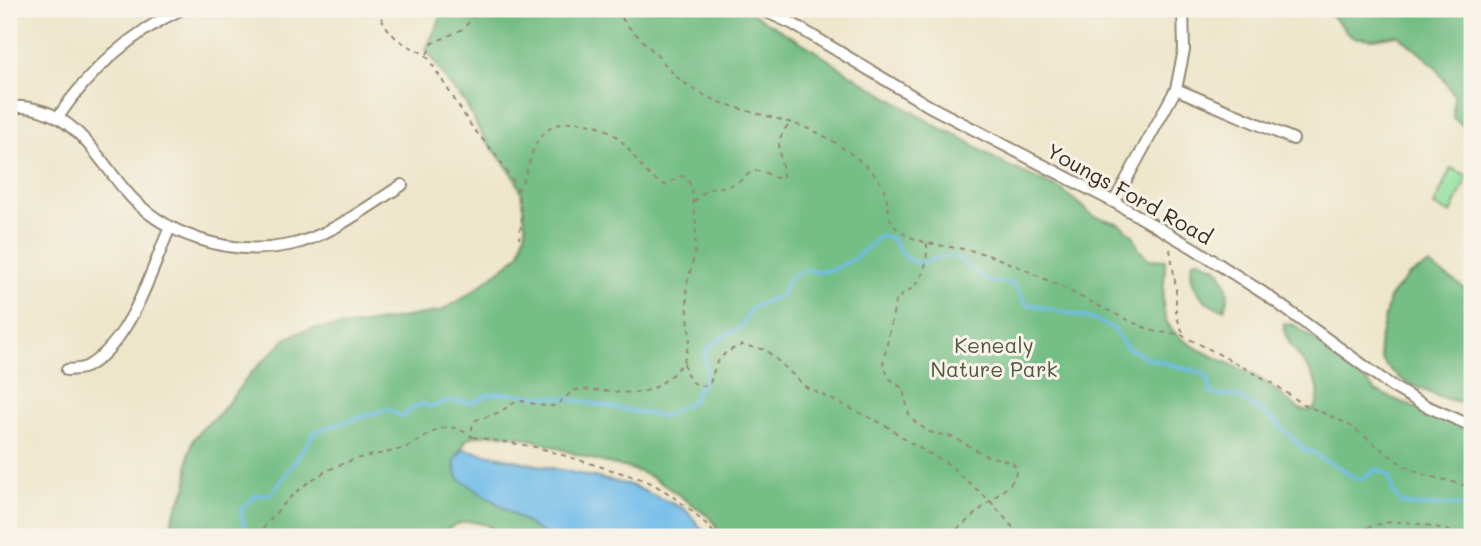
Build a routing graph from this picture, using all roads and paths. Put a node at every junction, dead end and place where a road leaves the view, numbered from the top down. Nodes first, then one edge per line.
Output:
1 (182, 9) edge
2 (376, 9) edge
3 (480, 9) edge
4 (617, 9) edge
5 (760, 9) edge
6 (1183, 9) edge
7 (426, 55) junction
8 (1176, 89) junction
9 (9, 107) edge
10 (58, 117) junction
11 (790, 123) junction
12 (1293, 139) dead end
13 (402, 185) dead end
14 (518, 189) junction
15 (693, 202) junction
16 (1114, 202) junction
17 (170, 228) junction
18 (1174, 238) junction
19 (519, 239) dead end
20 (927, 242) junction
21 (1184, 337) junction
22 (684, 361) junction
23 (67, 370) dead end
24 (1472, 426) edge
25 (471, 437) junction
26 (1472, 490) edge
27 (991, 502) junction
28 (257, 537) edge
29 (718, 537) edge
30 (809, 537) edge
31 (863, 537) edge
32 (948, 537) edge
33 (1021, 537) edge
34 (1349, 537) edge
35 (1466, 537) edge

1 - 10 street
2 - 7 path
3 - 7 path
4 - 11 path
5 - 16 street, Youngs Ford Road
6 - 8 street
7 - 14 path
8 - 12 street
8 - 16 street
9 - 10 street
10 - 17 street
11 - 15 path
11 - 20 path
13 - 17 street
14 - 15 path
14 - 19 path
15 - 22 path
16 - 18 street, Youngs Ford Road
17 - 23 street
18 - 21 path
18 - 24 street, Youngs Ford Road
20 - 21 path
20 - 27 path
21 - 26 path
22 - 25 path
22 - 27 path
25 - 28 path
25 - 29 path
27 - 32 path
27 - 33 path
30 - 31 path
34 - 35 path

